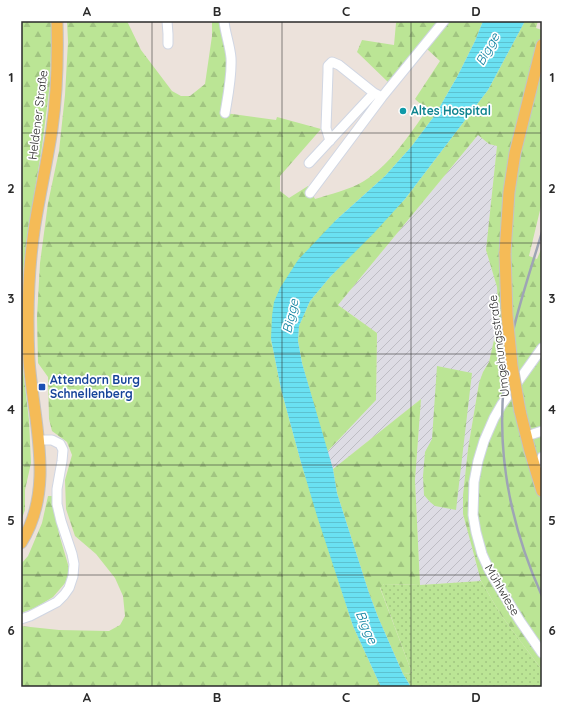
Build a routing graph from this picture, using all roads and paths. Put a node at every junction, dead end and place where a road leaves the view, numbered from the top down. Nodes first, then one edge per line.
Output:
1 (57, 21) edge
2 (167, 21) edge
3 (224, 21) edge
4 (444, 21) edge
5 (168, 44) dead end
6 (542, 45) edge
7 (378, 95) junction
8 (225, 114) dead end
9 (330, 141) junction
10 (309, 163) dead end
11 (310, 193) dead end
12 (542, 348) edge
13 (542, 431) edge
14 (527, 436) junction
15 (38, 440) junction
16 (542, 457) edge
17 (538, 477) junction
18 (542, 491) edge
19 (21, 543) edge
20 (21, 619) edge
21 (542, 653) edge

1 - 15 main road, Heldener Straße
2 - 5 street
3 - 8 street
4 - 7 street
6 - 14 main road, Umgehungsstraße, bridge
7 - 9 street
7 - 9 street
7 - 11 street
9 - 10 street
12 - 21 street, Mühlwiese
13 - 14 street
14 - 17 main road, Umgehungsstraße
15 - 19 main road, Heldener Straße
15 - 20 street
16 - 17 street
17 - 18 main road, Umgehungsstraße

